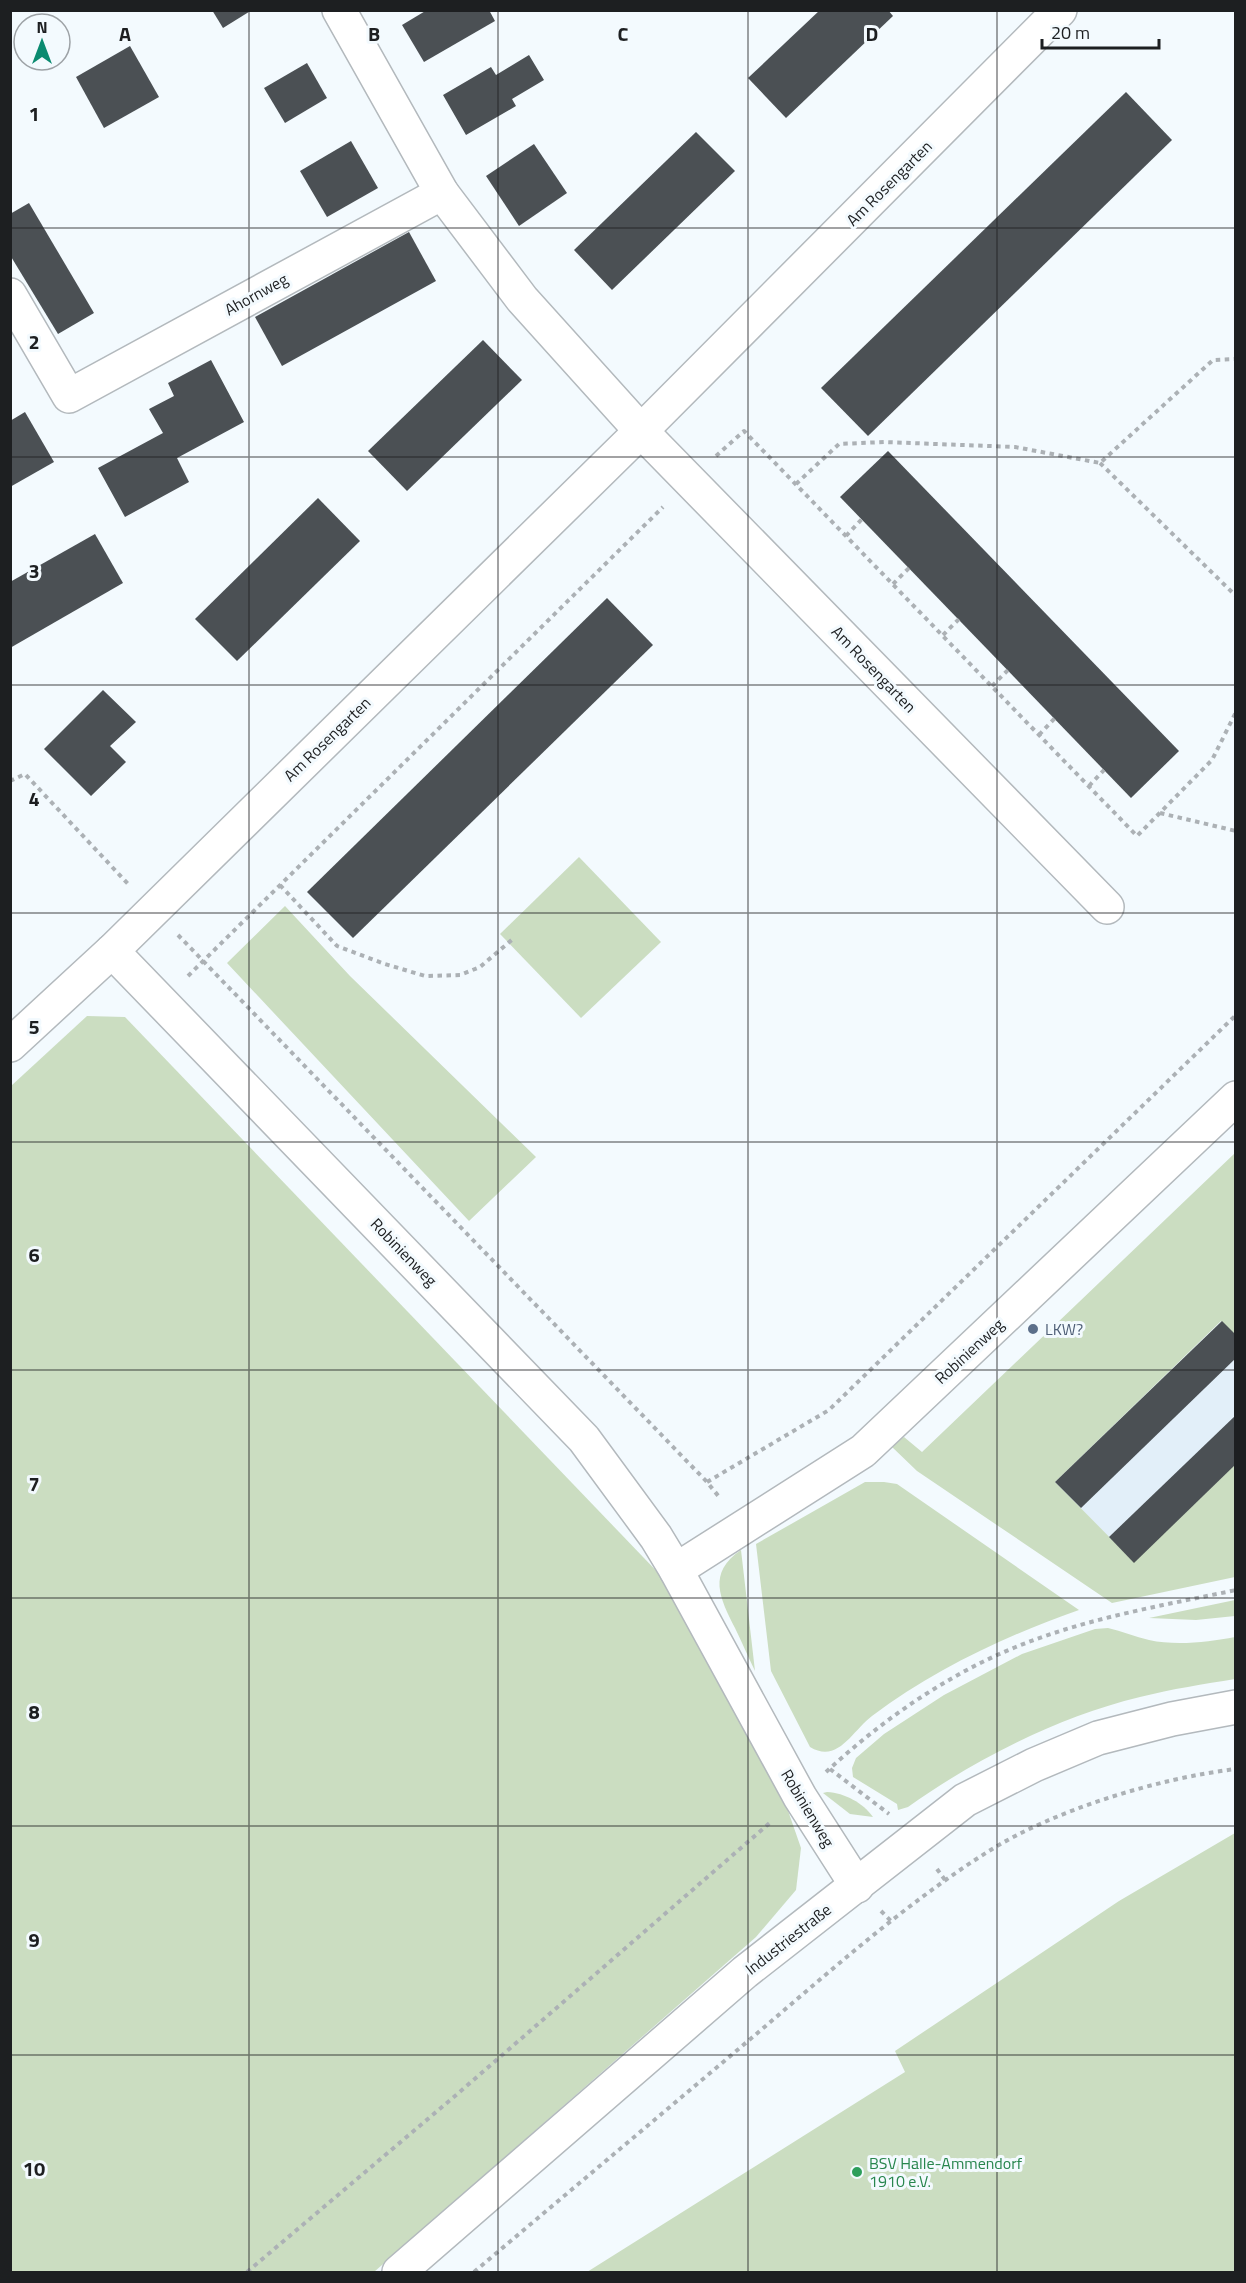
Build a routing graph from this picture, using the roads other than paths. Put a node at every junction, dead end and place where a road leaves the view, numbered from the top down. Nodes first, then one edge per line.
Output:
1 (339, 10) edge
2 (1060, 10) edge
3 (442, 193) junction
4 (10, 295) edge
5 (641, 431) junction
6 (1107, 907) dead end
7 (112, 951) junction
8 (10, 1045) edge
9 (1236, 1098) edge
10 (676, 1570) junction
11 (1236, 1707) edge
12 (857, 1886) junction
13 (399, 2272) edge

1 - 3 street
2 - 5 street, Am Rosengarten
3 - 4 street, Ahornweg
3 - 5 street
5 - 6 street, Am Rosengarten
5 - 7 street, Am Rosengarten
7 - 8 street, Am Rosengarten
7 - 10 street, Robinienweg
9 - 10 street, Robinienweg
10 - 12 street, Robinienweg
11 - 12 street, Industriestraße
12 - 13 street, Industriestraße

